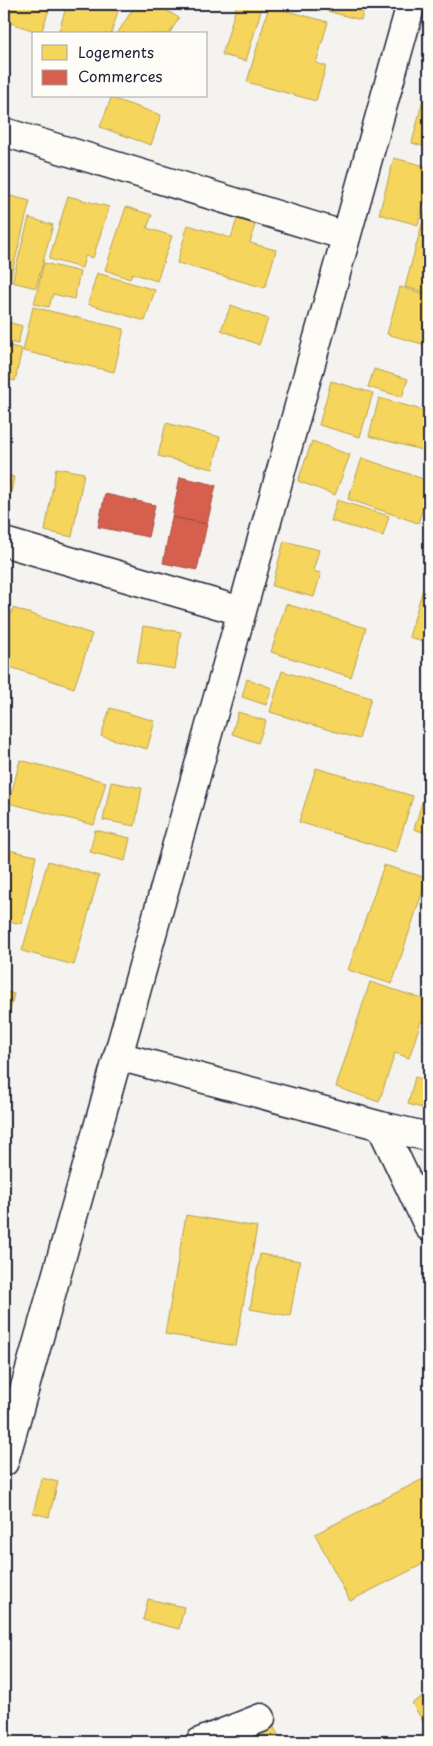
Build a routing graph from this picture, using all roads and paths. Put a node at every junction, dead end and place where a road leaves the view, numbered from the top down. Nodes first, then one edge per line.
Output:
1 (411, 4) edge
2 (4, 132) edge
3 (346, 236) junction
4 (4, 542) edge
5 (241, 611) junction
6 (118, 1056) junction
7 (381, 1126) junction
8 (429, 1138) edge
9 (429, 1226) edge
10 (4, 1462) edge
11 (261, 1718) dead end
12 (200, 1742) edge

1 - 3 street
2 - 3 street
3 - 5 street
4 - 5 street
5 - 6 street
6 - 7 street
6 - 10 street
7 - 8 street
7 - 9 street
11 - 12 street

